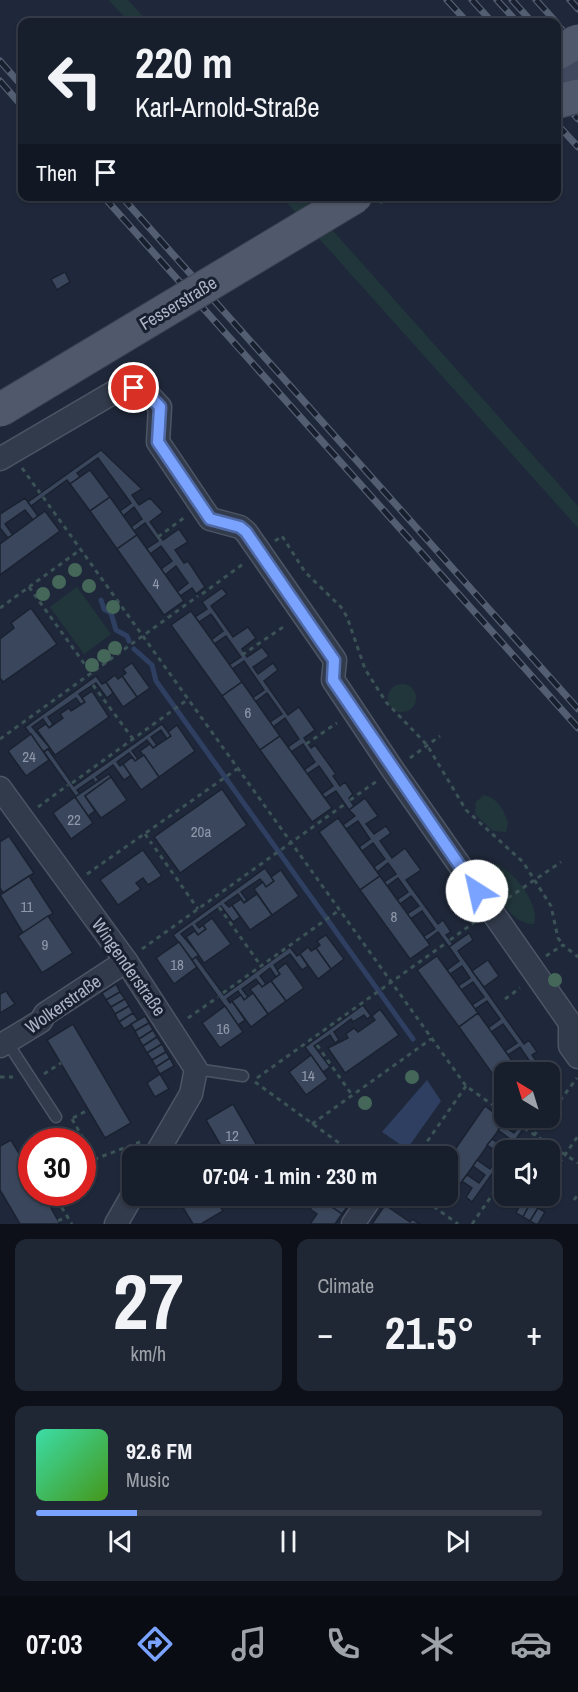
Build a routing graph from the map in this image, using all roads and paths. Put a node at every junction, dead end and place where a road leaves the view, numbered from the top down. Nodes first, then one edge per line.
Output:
1 (578, 41) edge
2 (561, 51) edge
3 (578, 65) edge
4 (561, 74) edge
5 (578, 96) edge
6 (561, 101) edge
7 (309, 201) edge
8 (348, 201) edge
9 (0, 387) edge
10 (0, 410) edge
11 (6, 456) edge
12 (201, 506) junction
13 (158, 537) dead end
14 (278, 539) dead end
15 (80, 550) junction
16 (259, 553) junction
17 (29, 587) junction
18 (202, 594) dead end
19 (198, 597) dead end
20 (0, 608) edge
21 (302, 613) junction
22 (142, 636) junction
23 (242, 655) dead end
24 (89, 675) junction
25 (90, 681) dead end
26 (93, 685) dead end
27 (188, 700) junction
28 (354, 711) junction
29 (440, 736) dead end
30 (0, 739) edge
31 (133, 739) junction
32 (306, 744) dead end
33 (427, 745) junction
34 (399, 765) junction
35 (237, 769) junction
36 (0, 788) edge
37 (350, 800) dead end
38 (345, 804) dead end
39 (22, 818) junction
40 (145, 833) junction
41 (290, 843) junction
42 (561, 861) dead end
43 (535, 879) junction
44 (71, 885) junction
45 (522, 889) dead end
46 (213, 899) junction
47 (198, 909) junction
48 (490, 910) junction
49 (338, 911) junction
50 (563, 945) junction
51 (578, 957) edge
52 (126, 961) junction
53 (261, 966) junction
54 (530, 967) junction
55 (390, 983) junction
56 (223, 993) dead end
57 (218, 997) dead end
58 (172, 1030) junction
59 (431, 1039) junction
60 (315, 1041) junction
61 (4, 1044) edge
62 (578, 1057) edge
63 (196, 1069) junction
64 (243, 1076) dead end
65 (578, 1076) edge
66 (466, 1086) junction
67 (352, 1095) junction
68 (560, 1100) edge
69 (494, 1106) edge
70 (56, 1118) dead end
71 (72, 1119) dead end
72 (312, 1124) junction
73 (524, 1128) dead end
74 (539, 1128) edge
75 (535, 1134) junction
76 (578, 1136) edge
77 (530, 1140) edge
78 (130, 1146) edge
79 (154, 1146) edge
80 (161, 1146) edge
81 (343, 1146) edge
82 (424, 1146) edge
83 (122, 1149) edge
84 (565, 1154) junction
85 (560, 1162) edge
86 (578, 1164) edge
87 (494, 1192) edge
88 (578, 1194) edge
89 (574, 1200) dead end
90 (61, 1206) edge
91 (126, 1206) edge
92 (365, 1206) edge
93 (433, 1206) edge
94 (67, 1216) junction
95 (58, 1221) dead end
96 (72, 1224) edge
97 (116, 1224) edge
98 (353, 1224) edge
99 (458, 1224) edge
100 (472, 1224) edge

1 - 2 main road, bridge
3 - 4 main road, bridge
5 - 6 main road, bridge
7 - 9 main road, Fesserstraße
8 - 10 main road, Fesserstraße, bridge
11 - 12 street
11 - 15 path
12 - 13 path
12 - 16 street
14 - 33 path
15 - 17 path
15 - 22 path
16 - 18 path
16 - 21 street
17 - 20 path
17 - 24 path
19 - 22 path
21 - 23 path
21 - 28 street
22 - 24 path
22 - 27 path
24 - 25 path
24 - 30 path
26 - 31 path
27 - 31 path
27 - 35 path
28 - 32 path
28 - 34 street
29 - 33 path
31 - 39 path
33 - 34 path
33 - 43 path
34 - 37 path
34 - 48 street
35 - 40 path
35 - 41 path
36 - 39 street, Wingenderstraße
38 - 41 path
39 - 44 street, Wingenderstraße
40 - 44 path
40 - 47 path
41 - 46 path
41 - 49 path
42 - 43 path
43 - 45 path
43 - 50 path
44 - 52 street, Wingenderstraße
46 - 47 path
46 - 53 path
47 - 52 path
48 - 54 street
48 - 55 path
49 - 53 path
49 - 55 path
50 - 51 path
50 - 54 path
52 - 58 street, Wingenderstraße
52 - 61 street, Wolkerstraße
53 - 56 path
54 - 62 street
55 - 59 path
55 - 60 path
57 - 58 path
58 - 63 street, Wingenderstraße
59 - 66 path
59 - 67 path
60 - 67 path
60 - 72 path
61 - 70 lane
63 - 64 lane
63 - 80 street
65 - 68 path
66 - 69 path
66 - 82 path
67 - 72 path
71 - 83 path
72 - 81 path
73 - 75 path
74 - 75 path
75 - 77 path
75 - 84 path
76 - 84 path
78 - 79 path
84 - 85 path
84 - 86 path
87 - 100 path
88 - 89 path
90 - 94 path
91 - 97 street
92 - 98 street
93 - 99 path
94 - 95 path
94 - 96 path

